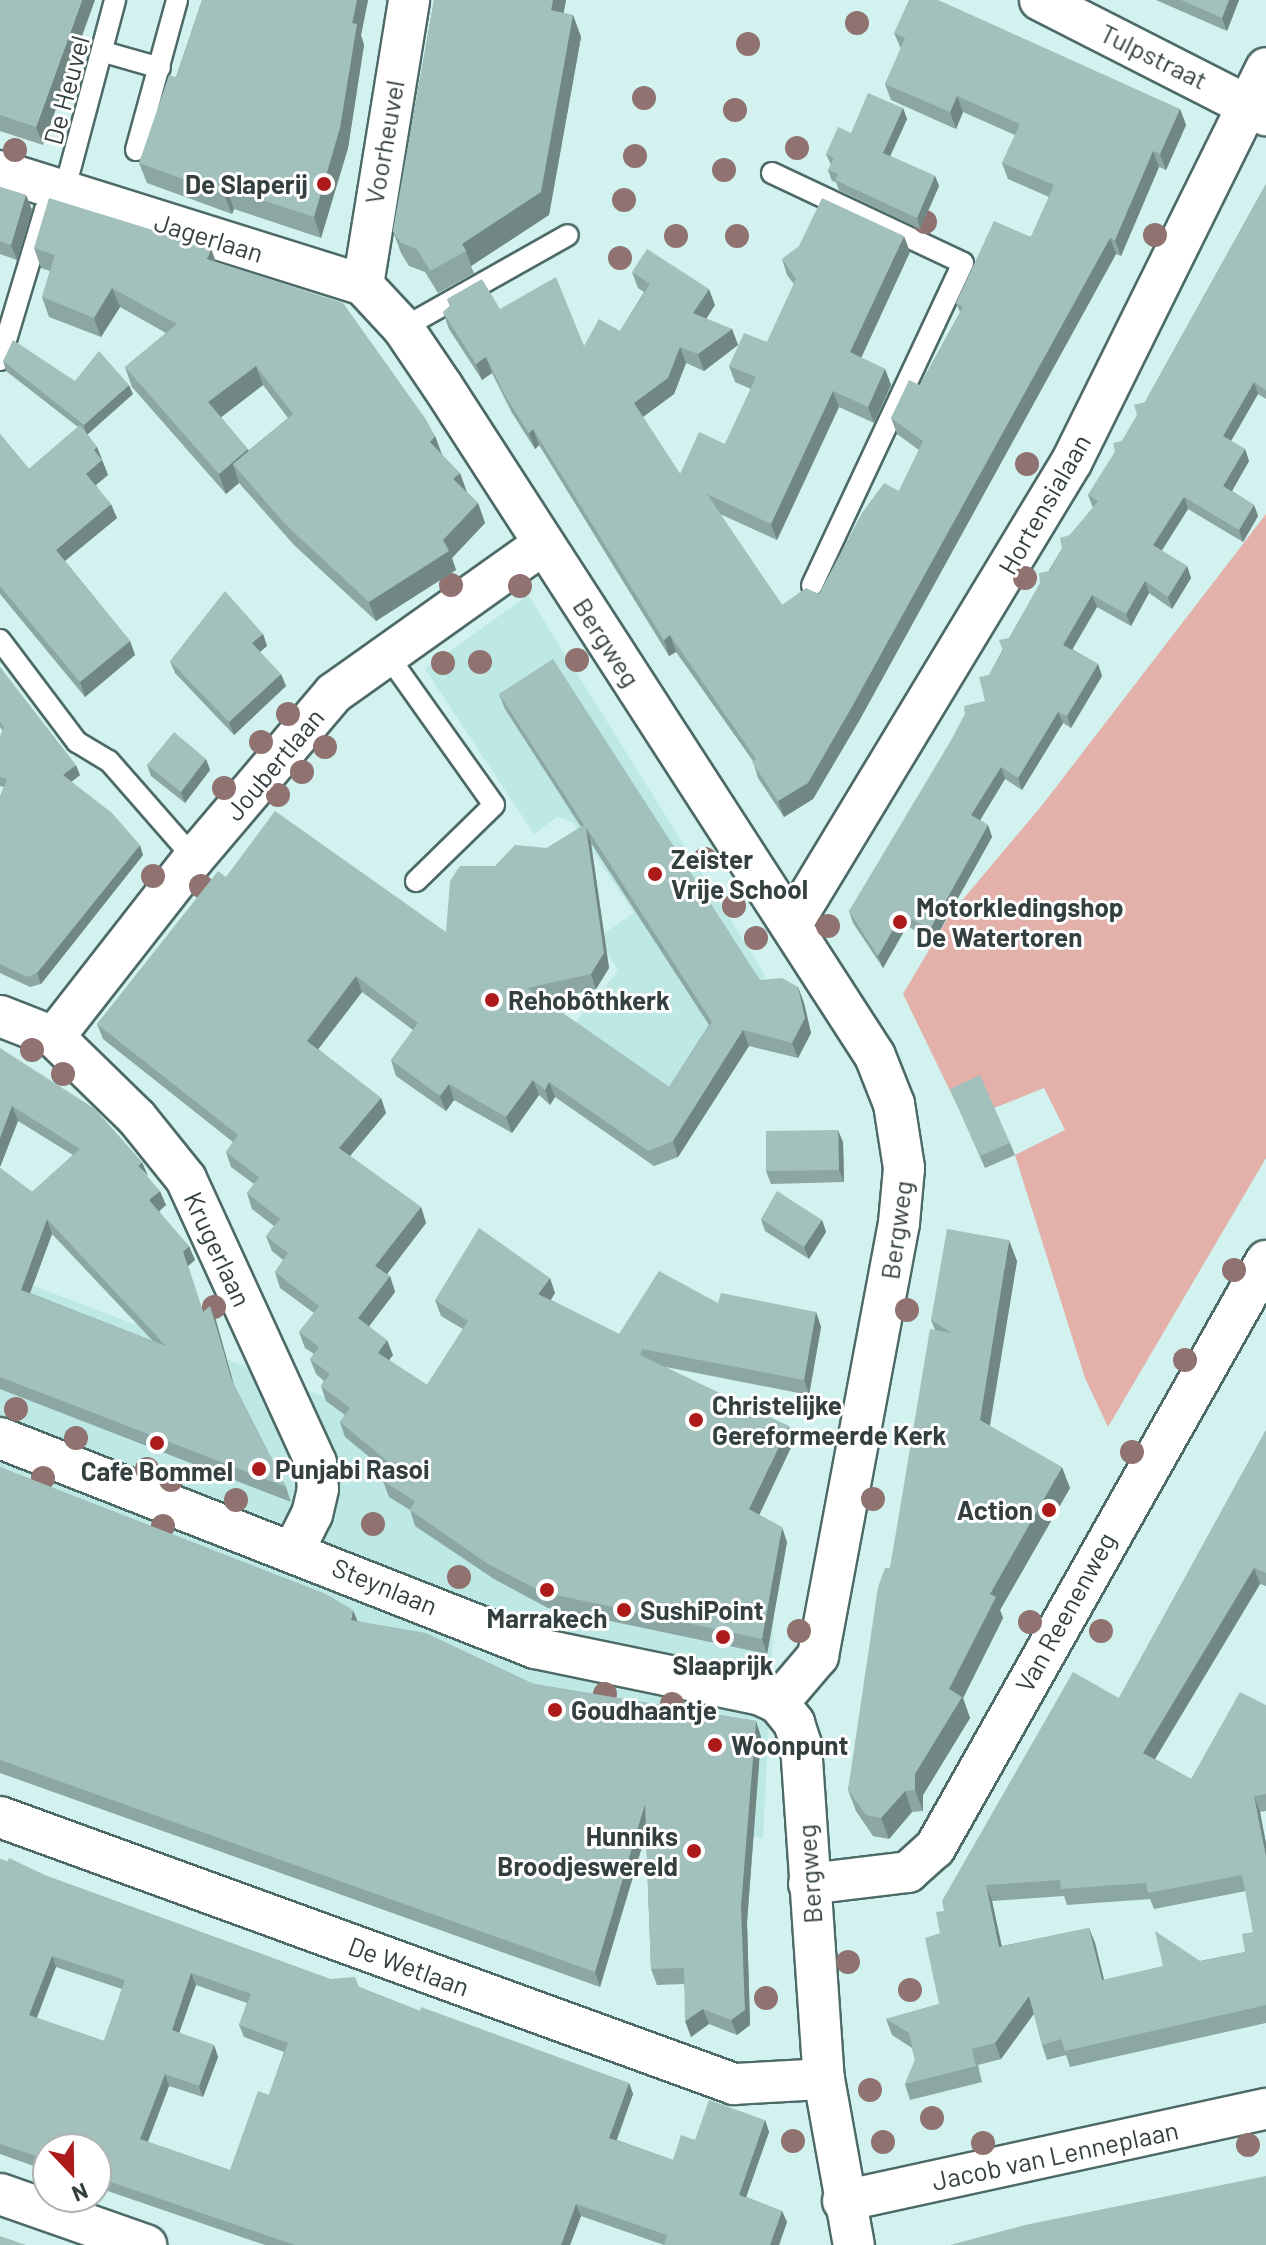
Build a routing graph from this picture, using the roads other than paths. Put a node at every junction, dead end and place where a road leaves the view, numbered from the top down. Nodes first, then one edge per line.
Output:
1 (115, 0) edge
2 (177, 0) edge
3 (409, 0) edge
4 (1040, 0) edge
5 (104, 52) junction
6 (160, 68) junction
7 (1261, 95) edge
8 (136, 150) dead end
9 (0, 171) edge
10 (772, 173) dead end
11 (64, 192) junction
12 (568, 235) dead end
13 (363, 285) junction
14 (403, 328) junction
15 (0, 360) edge
16 (544, 544) junction
17 (812, 585) dead end
18 (0, 640) edge
19 (386, 653) junction
20 (194, 858) junction
21 (416, 881) dead end
22 (792, 924) junction
23 (0, 1016) edge
24 (54, 1037) junction
25 (1266, 1261) edge
26 (0, 1438) edge
27 (293, 1552) junction
28 (778, 1703) junction
29 (0, 1817) edge
30 (809, 1884) junction
31 (824, 2079) junction
32 (1266, 2109) edge
33 (0, 2194) edge
34 (843, 2201) junction
35 (146, 2245) edge
36 (854, 2245) edge

1 - 5 lane, De Heuvel
2 - 6 lane
3 - 13 street, Voorheuvel
4 - 7 street, Tulpstraat
5 - 6 lane
5 - 11 lane, De Heuvel
6 - 8 lane
7 - 22 street, Hortensialaan
9 - 11 street, Jagerlaan
10 - 17 lane
11 - 13 street, Jagerlaan
11 - 15 lane
12 - 14 lane
13 - 14 street, Jagerlaan
14 - 16 street, Bergweg
16 - 19 street, Joubertlaan
16 - 22 street, Bergweg
18 - 20 lane
19 - 20 street, Joubertlaan
19 - 21 lane
20 - 24 street, Joubertlaan
22 - 28 street, Bergweg
23 - 24 street, Krugerlaan
24 - 27 street, Krugerlaan
25 - 30 street, Van Reenenweg
26 - 27 street, Steynlaan
27 - 28 street, Steynlaan
28 - 30 street, Bergweg
29 - 31 street, De Wetlaan
30 - 31 street, Bergweg
31 - 34 street, Bergweg
32 - 34 street, Jacob van Lenneplaan
33 - 35 street
34 - 36 street, Bergweg

